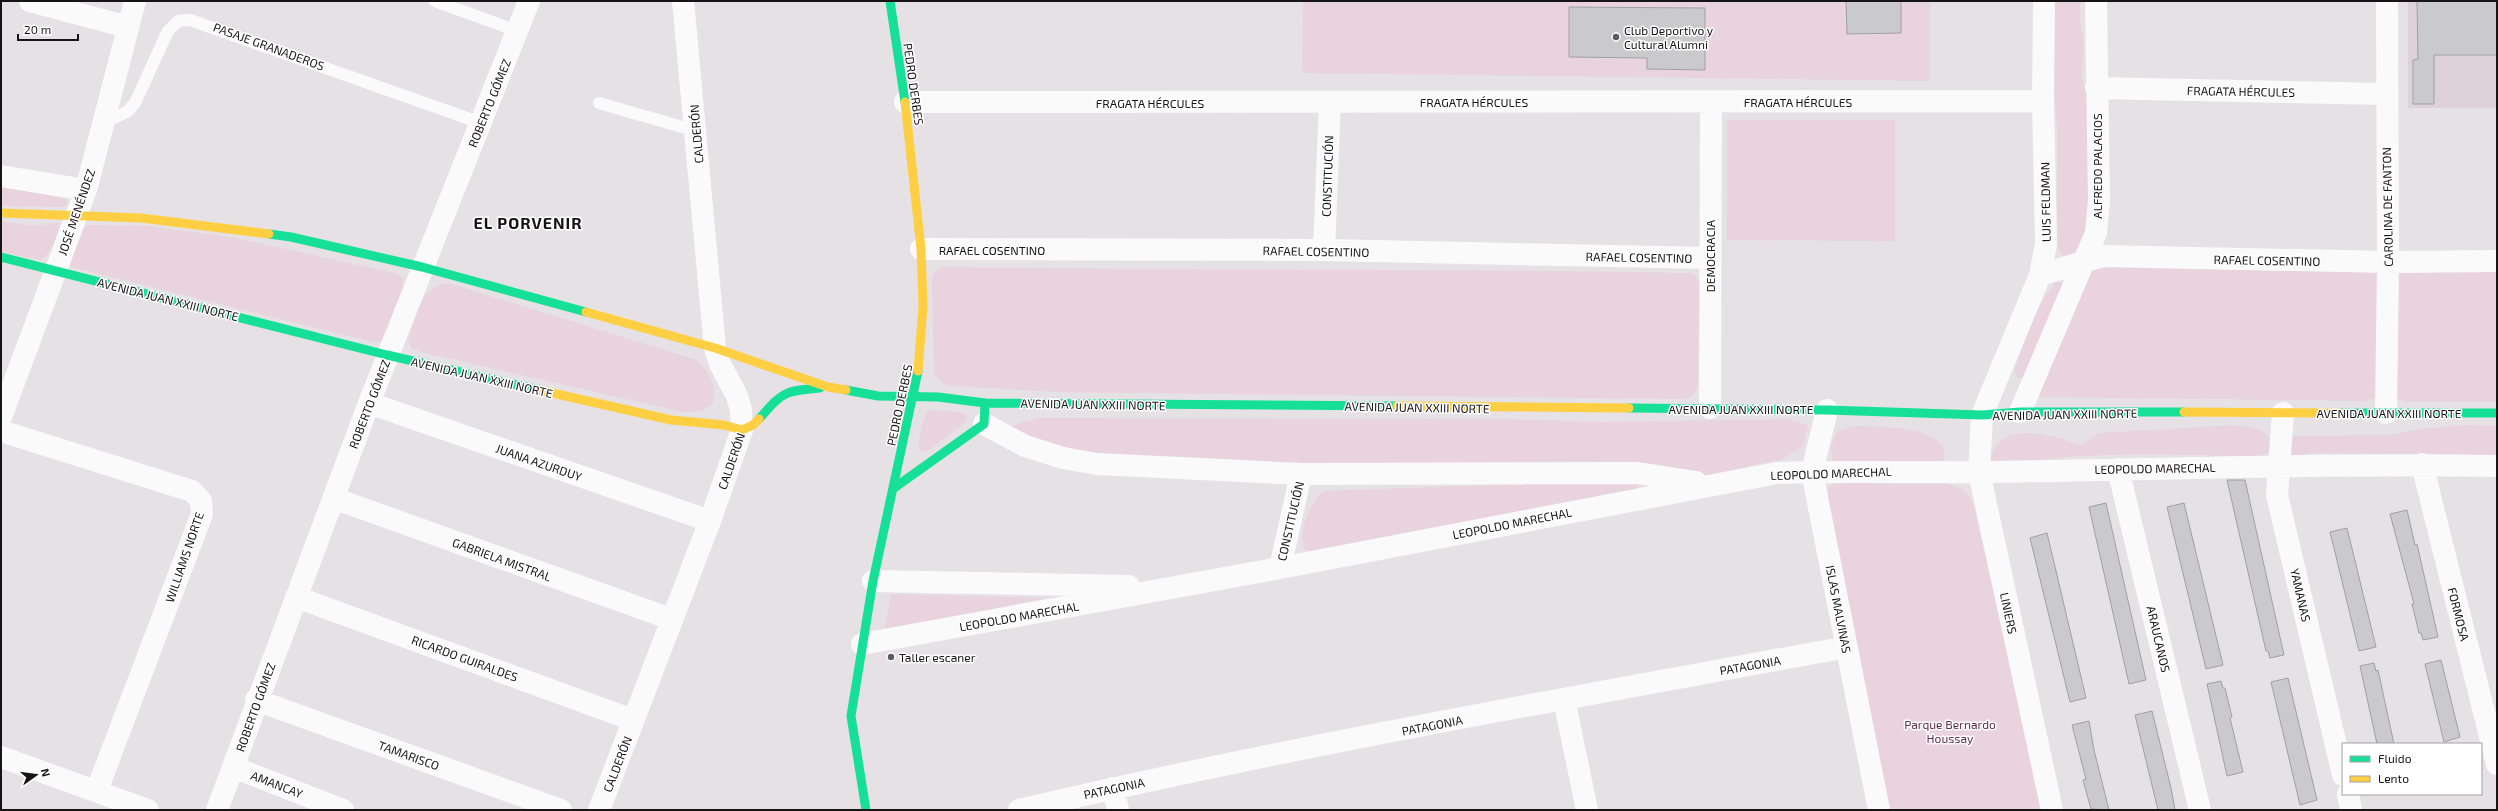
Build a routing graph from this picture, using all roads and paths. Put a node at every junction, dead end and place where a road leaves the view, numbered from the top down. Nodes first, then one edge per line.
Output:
1 (30, 1) edge
2 (135, 1) edge
3 (435, 1) edge
4 (529, 1) edge
5 (683, 1) edge
6 (890, 1) edge
7 (2044, 1) edge
8 (2096, 1) edge
9 (2388, 1) edge
10 (128, 27) junction
11 (518, 31) junction
12 (2096, 88) junction
13 (2386, 94) junction
14 (2043, 101) junction
15 (905, 102) junction
16 (1330, 102) junction
17 (599, 103) dead end
18 (1711, 103) junction
19 (104, 122) junction
20 (481, 123) junction
21 (696, 132) junction
22 (1, 176) edge
23 (86, 190) junction
24 (1, 213) edge
25 (74, 216) junction
26 (921, 249) junction
27 (1324, 250) junction
28 (1, 257) edge
29 (1710, 258) junction
30 (2497, 261) edge
31 (2083, 262) junction
32 (2388, 262) junction
33 (422, 267) junction
34 (56, 271) junction
35 (2040, 275) junction
36 (715, 348) junction
37 (387, 355) junction
38 (828, 387) junction
39 (912, 398) junction
40 (369, 403) junction
41 (985, 403) junction
42 (1710, 408) junction
43 (1827, 410) junction
44 (2020, 412) junction
45 (2283, 413) junction
46 (2386, 413) junction
47 (2497, 413) edge
48 (1982, 415) junction
49 (1, 417) edge
50 (984, 424) junction
51 (742, 430) junction
52 (1, 431) edge
53 (2422, 464) junction
54 (2279, 465) junction
55 (2497, 466) edge
56 (2118, 468) junction
57 (1812, 472) junction
58 (1978, 472) junction
59 (1301, 474) junction
60 (1710, 485) junction
61 (894, 488) junction
62 (333, 498) junction
63 (710, 521) junction
64 (1280, 568) junction
65 (873, 581) junction
66 (1176, 587) junction
67 (296, 597) junction
68 (671, 619) junction
69 (862, 644) junction
70 (1847, 647) junction
71 (1564, 699) junction
72 (256, 700) junction
73 (633, 720) junction
74 (1, 757) edge
75 (2497, 764) edge
76 (233, 767) junction
77 (2342, 771) edge
78 (1114, 788) junction
79 (97, 790) junction
80 (2348, 795) edge
81 (148, 810) edge
82 (217, 810) edge
83 (343, 810) edge
84 (562, 810) edge
85 (599, 810) edge
86 (866, 810) edge
87 (1018, 810) edge
88 (1118, 810) edge
89 (1588, 810) edge
90 (1879, 810) edge
91 (2052, 810) edge
92 (2200, 810) edge
93 (2351, 810) edge

1 - 10 street
2 - 10 street, JOSÉ MENÉNDEZ
3 - 11 lane
4 - 11 street, ROBERTO GÓMEZ
5 - 21 street, CALDERÓN
6 - 15 street, PEDRO DERBES
7 - 14 street, LUIS FELDMAN
8 - 12 street, ALFREDO PALACIOS
9 - 13 street, CAROLINA DE FANTON
10 - 19 street, JOSÉ MENÉNDEZ
11 - 20 street, ROBERTO GÓMEZ
12 - 13 street, FRAGATA HÉRCULES
12 - 31 street, ALFREDO PALACIOS
13 - 32 street, CAROLINA DE FANTON
14 - 18 street, FRAGATA HÉRCULES
14 - 35 street, LUIS FELDMAN
15 - 16 street, FRAGATA HÉRCULES
15 - 26 street, PEDRO DERBES
16 - 18 street, FRAGATA HÉRCULES
16 - 27 street, CONSTITUCIÓN
17 - 21 lane
18 - 29 street, DEMOCRACIA
19 - 20 lane, PASAJE GRANADEROS
19 - 23 street, JOSÉ MENÉNDEZ
20 - 33 street, ROBERTO GÓMEZ
21 - 36 street, CALDERÓN
22 - 23 street
23 - 25 street, JOSÉ MENÉNDEZ
24 - 25 street, AVENIDA JUAN XXIII NORTE
25 - 33 street, AVENIDA JUAN XXIII NORTE
25 - 34 street, JOSÉ MENÉNDEZ
26 - 27 street, RAFAEL COSENTINO
26 - 39 street, PEDRO DERBES
27 - 29 street, RAFAEL COSENTINO
28 - 34 street, AVENIDA JUAN XXIII NORTE
29 - 42 street, DEMOCRACIA
30 - 32 street, RAFAEL COSENTINO
31 - 32 street, RAFAEL COSENTINO
31 - 35 street, RAFAEL COSENTINO
31 - 44 street, ALFREDO PALACIOS
32 - 46 street, CAROLINA DE FANTON
33 - 36 street, AVENIDA JUAN XXIII NORTE
33 - 37 street, ROBERTO GÓMEZ
34 - 37 street, AVENIDA JUAN XXIII NORTE
34 - 49 street, JOSÉ MENÉNDEZ
35 - 48 street, LUIS FELDMAN
36 - 38 street, AVENIDA JUAN XXIII NORTE
36 - 51 street, CALDERÓN
37 - 40 street, ROBERTO GÓMEZ
37 - 51 street, AVENIDA JUAN XXIII NORTE
38 - 39 street, AVENIDA JUAN XXIII NORTE
38 - 51 street, AVENIDA JUAN XXIII NORTE
39 - 41 street, AVENIDA JUAN XXIII NORTE
39 - 61 street, PEDRO DERBES
40 - 62 street, ROBERTO GÓMEZ
40 - 63 street, JUANA AZURDUY
41 - 42 street, AVENIDA JUAN XXIII NORTE
41 - 50 street
42 - 43 street, AVENIDA JUAN XXIII NORTE
43 - 48 street, AVENIDA JUAN XXIII NORTE
43 - 57 street, ISLAS MALVINAS
44 - 45 street, AVENIDA JUAN XXIII NORTE
44 - 48 street, AVENIDA JUAN XXIII NORTE
45 - 46 street, AVENIDA JUAN XXIII NORTE
45 - 54 street, YAMANAS
46 - 47 street, AVENIDA JUAN XXIII NORTE
48 - 58 street, LINIERS
50 - 59 street
50 - 61 street
51 - 63 street, CALDERÓN
52 - 79 street, WILLIAMS NORTE
53 - 54 street, LEOPOLDO MARECHAL
53 - 55 street, LEOPOLDO MARECHAL
53 - 75 street, FORMOSA
54 - 56 street, LEOPOLDO MARECHAL
54 - 77 street, YAMANAS
56 - 58 street, LEOPOLDO MARECHAL
56 - 92 street, ARAUCANOS
57 - 58 street, LEOPOLDO MARECHAL
57 - 60 street, LEOPOLDO MARECHAL
57 - 70 street, ISLAS MALVINAS
58 - 91 street, LINIERS
59 - 60 street
59 - 64 street, CONSTITUCIÓN
60 - 64 street, LEOPOLDO MARECHAL
61 - 65 street, PEDRO DERBES
62 - 67 street, ROBERTO GÓMEZ
62 - 68 street, GABRIELA MISTRAL
63 - 68 street, CALDERÓN
64 - 66 street, LEOPOLDO MARECHAL
65 - 66 street, LEOPOLDO MARECHAL
65 - 69 street, PEDRO DERBES
66 - 69 street, LEOPOLDO MARECHAL
67 - 72 street, ROBERTO GÓMEZ
67 - 73 street, RICARDO GUIRALDES
68 - 73 street, CALDERÓN
69 - 86 street, PEDRO DERBES
70 - 71 street, PATAGONIA
70 - 90 street, ISLAS MALVINAS
71 - 78 street, PATAGONIA
71 - 89 street
72 - 76 street, ROBERTO GÓMEZ
72 - 84 street, TAMARISCO
73 - 85 street, CALDERÓN
74 - 79 street
76 - 82 street, ROBERTO GÓMEZ
76 - 83 street, AMANCAY
78 - 87 street, PATAGONIA
78 - 88 street
79 - 81 street
80 - 93 street

